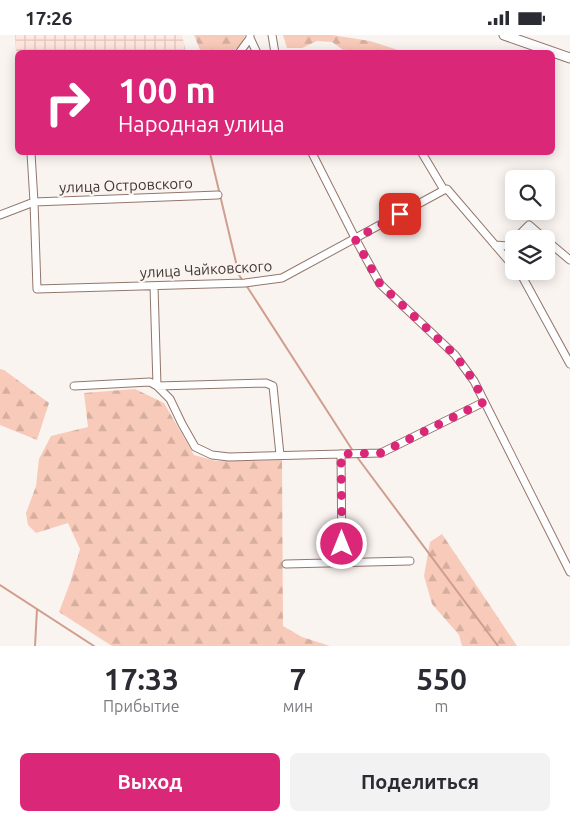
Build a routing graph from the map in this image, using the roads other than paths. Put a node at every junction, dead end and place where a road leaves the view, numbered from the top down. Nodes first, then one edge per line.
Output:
1 (272, 35) edge
2 (504, 35) edge
3 (250, 36) edge
4 (241, 50) edge
5 (255, 50) edge
6 (275, 50) edge
7 (547, 50) edge
8 (555, 53) edge
9 (570, 58) edge
10 (31, 155) edge
11 (313, 155) edge
12 (423, 155) edge
13 (444, 190) junction
14 (218, 195) dead end
15 (34, 202) junction
16 (0, 215) edge
17 (524, 230) edge
18 (535, 230) edge
19 (355, 239) junction
20 (495, 245) junction
21 (505, 246) edge
22 (555, 247) edge
23 (505, 257) edge
24 (570, 260) edge
25 (524, 280) edge
26 (154, 286) junction
27 (570, 364) edge
28 (74, 386) dead end
29 (157, 386) junction
30 (484, 402) junction
31 (341, 454) junction
32 (280, 455) junction
33 (410, 561) dead end
34 (342, 562) junction
35 (286, 564) dead end
36 (570, 572) edge

1 - 6 street
2 - 7 street
3 - 4 street
3 - 5 street
8 - 9 street
10 - 15 street
11 - 19 street
12 - 13 street
13 - 19 street, улица Чайковского
13 - 20 street
14 - 15 street, улица Островского
15 - 16 street, улица Островского
15 - 26 street, улица Чайковского
17 - 18 street
19 - 26 street, улица Чайковского
19 - 30 street
20 - 21 street
20 - 23 street
22 - 24 street
25 - 27 street
26 - 29 street
28 - 29 street
29 - 32 street
29 - 32 street
30 - 31 street
30 - 36 street
31 - 32 street
31 - 34 street
33 - 34 street
34 - 35 street

